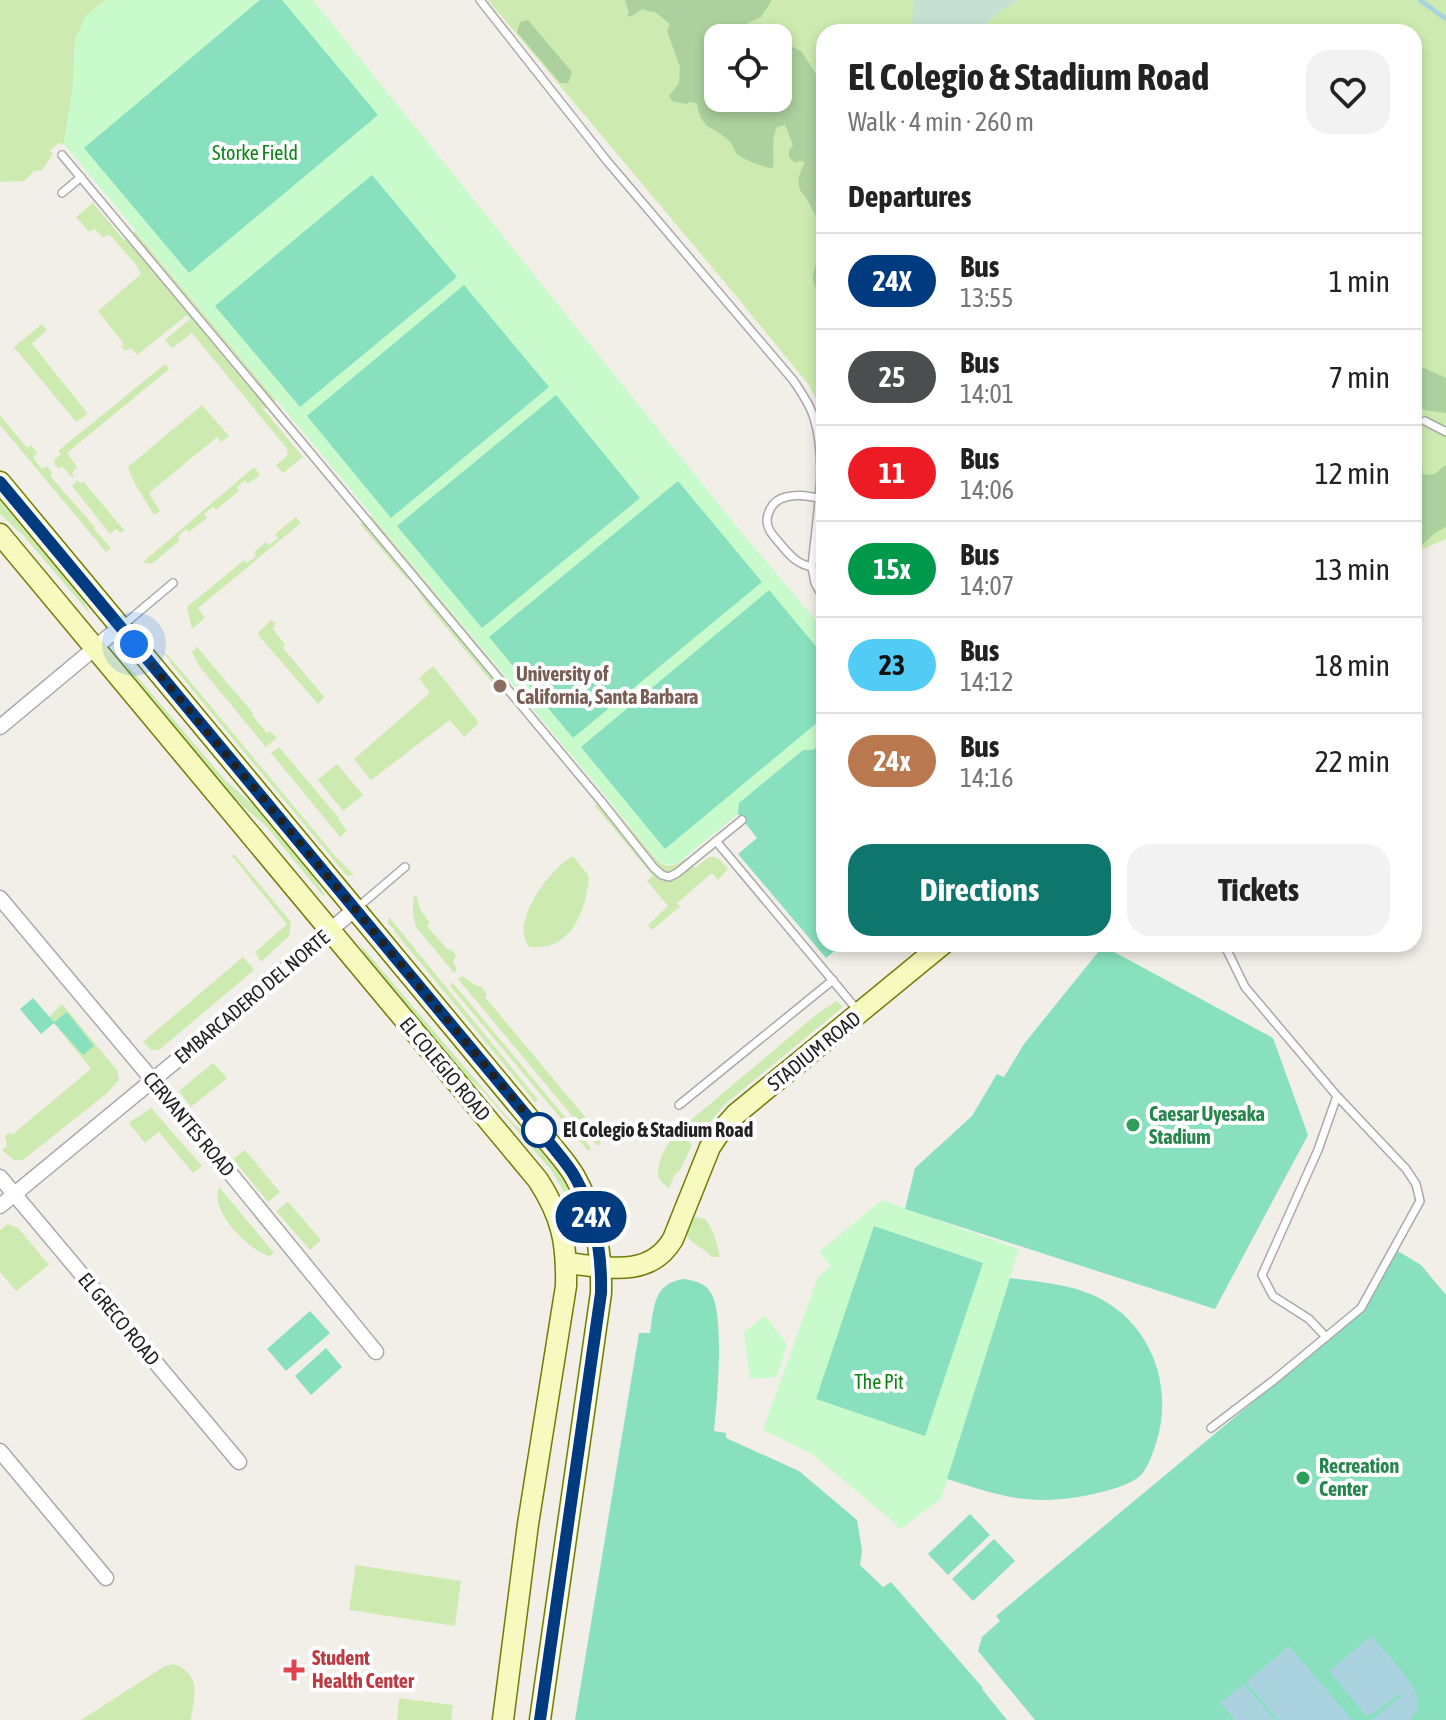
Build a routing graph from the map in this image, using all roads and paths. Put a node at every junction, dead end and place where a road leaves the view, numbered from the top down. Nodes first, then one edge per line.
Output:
1 (480, 0) edge
2 (62, 155) dead end
3 (81, 177) junction
4 (62, 193) dead end
5 (1425, 421) dead end
6 (816, 428) edge
7 (1446, 432) edge
8 (0, 482) edge
9 (816, 498) edge
10 (816, 521) edge
11 (0, 534) edge
12 (812, 567) junction
13 (173, 583) dead end
14 (816, 585) edge
15 (120, 627) junction
16 (94, 648) junction
17 (0, 727) edge
18 (742, 820) dead end
19 (716, 841) junction
20 (405, 867) dead end
21 (0, 898) edge
22 (355, 909) junction
23 (330, 932) junction
24 (934, 952) edge
25 (1228, 952) edge
26 (833, 980) junction
27 (860, 1014) junction
28 (153, 1080) junction
29 (1337, 1096) junction
30 (679, 1105) dead end
31 (0, 1177) edge
32 (15, 1194) junction
33 (0, 1206) edge
34 (566, 1263) junction
35 (602, 1266) junction
36 (1326, 1337) junction
37 (376, 1352) dead end
38 (1211, 1428) dead end
39 (0, 1451) edge
40 (239, 1462) dead end
41 (106, 1578) dead end
42 (503, 1720) edge
43 (540, 1720) edge

1 - 6 lane
2 - 3 lane
3 - 4 lane
3 - 19 lane
5 - 7 lane
8 - 15 main road, EL COLEGIO ROAD
9 - 12 lane
10 - 12 lane
11 - 16 main road, EL COLEGIO ROAD
12 - 14 lane
13 - 15 lane
15 - 16 street
15 - 22 main road, EL COLEGIO ROAD
16 - 17 street
16 - 23 main road, EL COLEGIO ROAD
18 - 19 lane
19 - 26 lane
20 - 22 lane
21 - 28 street, CERVANTES ROAD
22 - 23 street, EMBARCADERO DEL NORTE
22 - 35 main road, EL COLEGIO ROAD
23 - 28 street, EMBARCADERO DEL NORTE
23 - 34 main road, EL COLEGIO ROAD
24 - 27 main road, STADIUM ROAD
25 - 29 lane
26 - 27 lane
26 - 30 lane
27 - 35 main road, STADIUM ROAD
28 - 32 street, EMBARCADERO DEL NORTE
28 - 37 street, CERVANTES ROAD
29 - 36 lane
29 - 36 lane
31 - 32 street, EL GRECO ROAD
32 - 33 street, EMBARCADERO DEL NORTE
32 - 40 street, EL GRECO ROAD
34 - 35 main road, STADIUM ROAD
34 - 42 main road, EL COLEGIO ROAD
35 - 43 main road, EL COLEGIO ROAD
36 - 38 lane
39 - 41 street

